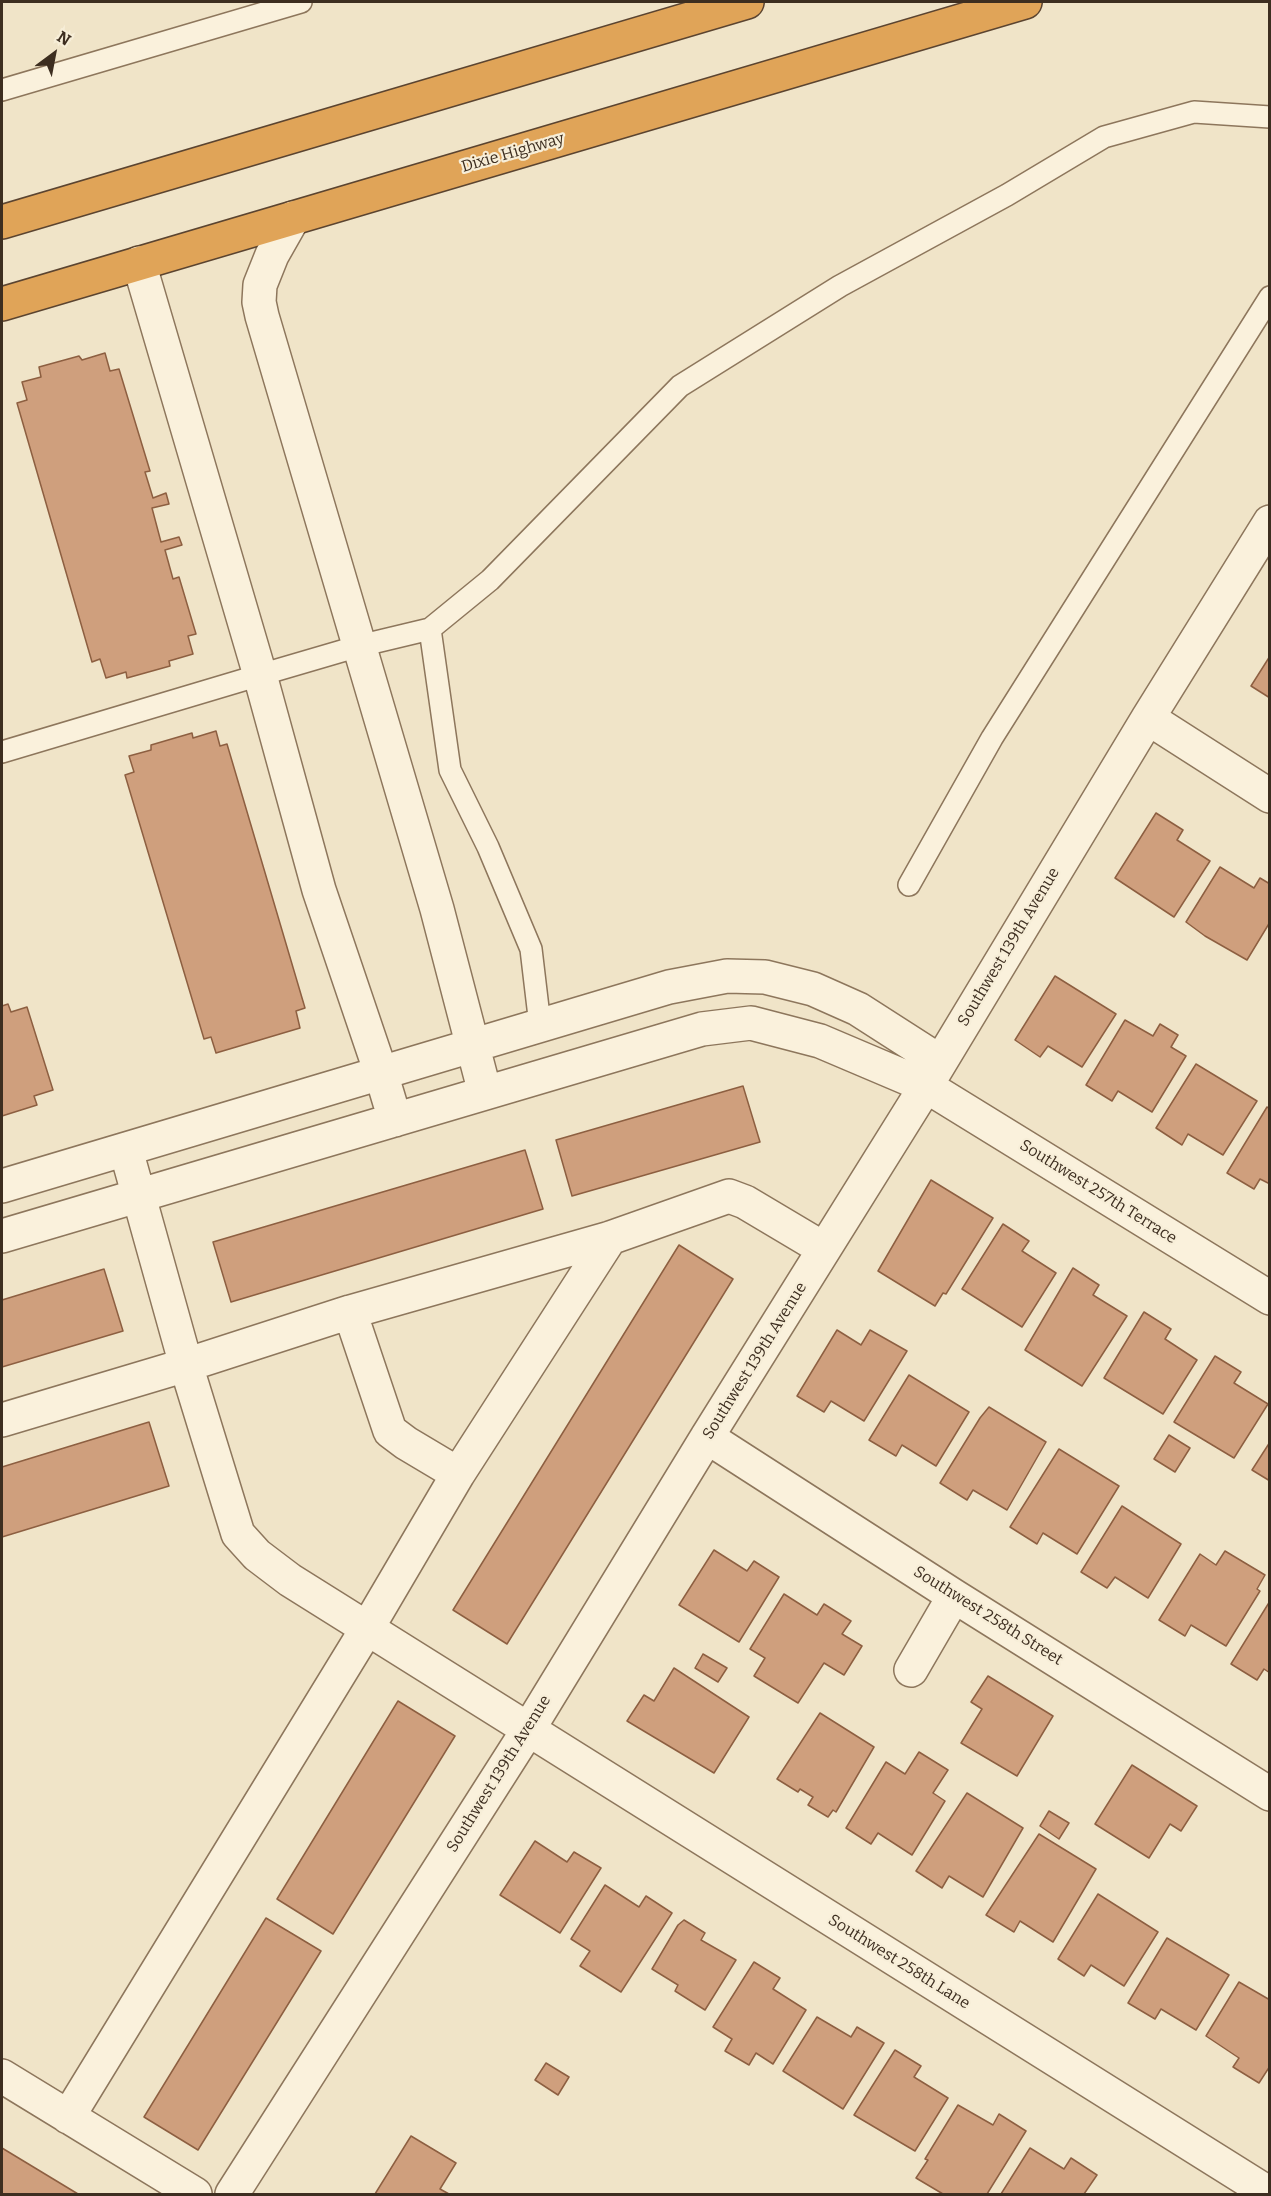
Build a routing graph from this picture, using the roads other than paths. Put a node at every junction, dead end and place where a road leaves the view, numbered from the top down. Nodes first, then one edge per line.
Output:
1 (301, 2) edge
2 (747, 2) edge
3 (1025, 2) edge
4 (2, 90) edge
5 (1269, 117) edge
6 (293, 218) junction
7 (2, 222) edge
8 (140, 263) junction
9 (1269, 297) edge
10 (2, 304) edge
11 (1269, 522) edge
12 (430, 629) junction
13 (359, 646) junction
14 (260, 675) junction
15 (1148, 718) junction
16 (2, 752) edge
17 (1269, 796) edge
18 (909, 885) dead end
19 (540, 1025) junction
20 (474, 1045) junction
21 (381, 1073) junction
22 (933, 1074) junction
23 (485, 1093) junction
24 (395, 1120) junction
25 (126, 1150) junction
26 (2, 1186) edge
27 (140, 1196) junction
28 (2, 1236) edge
29 (610, 1238) junction
30 (824, 1249) junction
31 (1269, 1298) edge
32 (350, 1312) junction
33 (186, 1365) junction
34 (2, 1420) edge
35 (707, 1437) junction
36 (459, 1474) junction
37 (954, 1596) junction
38 (368, 1627) junction
39 (910, 1670) dead end
40 (528, 1730) junction
41 (1269, 1794) edge
42 (2, 2076) edge
43 (68, 2117) junction
44 (195, 2194) edge
45 (232, 2194) edge
46 (1269, 2194) edge

1 - 4 lane
2 - 7 highway
3 - 6 highway, Dixie Highway
5 - 12 lane
6 - 8 highway, Dixie Highway
6 - 13 street
8 - 10 highway, Dixie Highway
8 - 14 street
9 - 18 lane
11 - 15 street, Southwest 139th Avenue
12 - 13 lane
12 - 19 lane
13 - 14 lane
13 - 20 street
14 - 16 lane
14 - 21 street
15 - 17 street
15 - 22 street, Southwest 139th Avenue
19 - 20 street
19 - 22 street
20 - 21 street
20 - 23 street
21 - 24 street
21 - 25 street
22 - 23 street
22 - 30 street, Southwest 139th Avenue
22 - 31 street, Southwest 257th Terrace
23 - 24 street
24 - 27 street
25 - 26 street
25 - 27 street, Southwest 258th Lane
27 - 28 street
27 - 33 street, Southwest 258th Lane
29 - 30 street
29 - 32 street
29 - 36 street
30 - 35 street, Southwest 139th Avenue
32 - 33 street
32 - 36 street
33 - 34 street
33 - 38 street, Southwest 258th Lane
35 - 37 street, Southwest 258th Street
35 - 40 street, Southwest 139th Avenue
36 - 38 street
37 - 39 street
37 - 41 street, Southwest 258th Street
38 - 40 street, Southwest 258th Lane
38 - 43 street
40 - 45 street, Southwest 139th Avenue
40 - 46 street, Southwest 258th Lane
42 - 43 street
43 - 44 street

